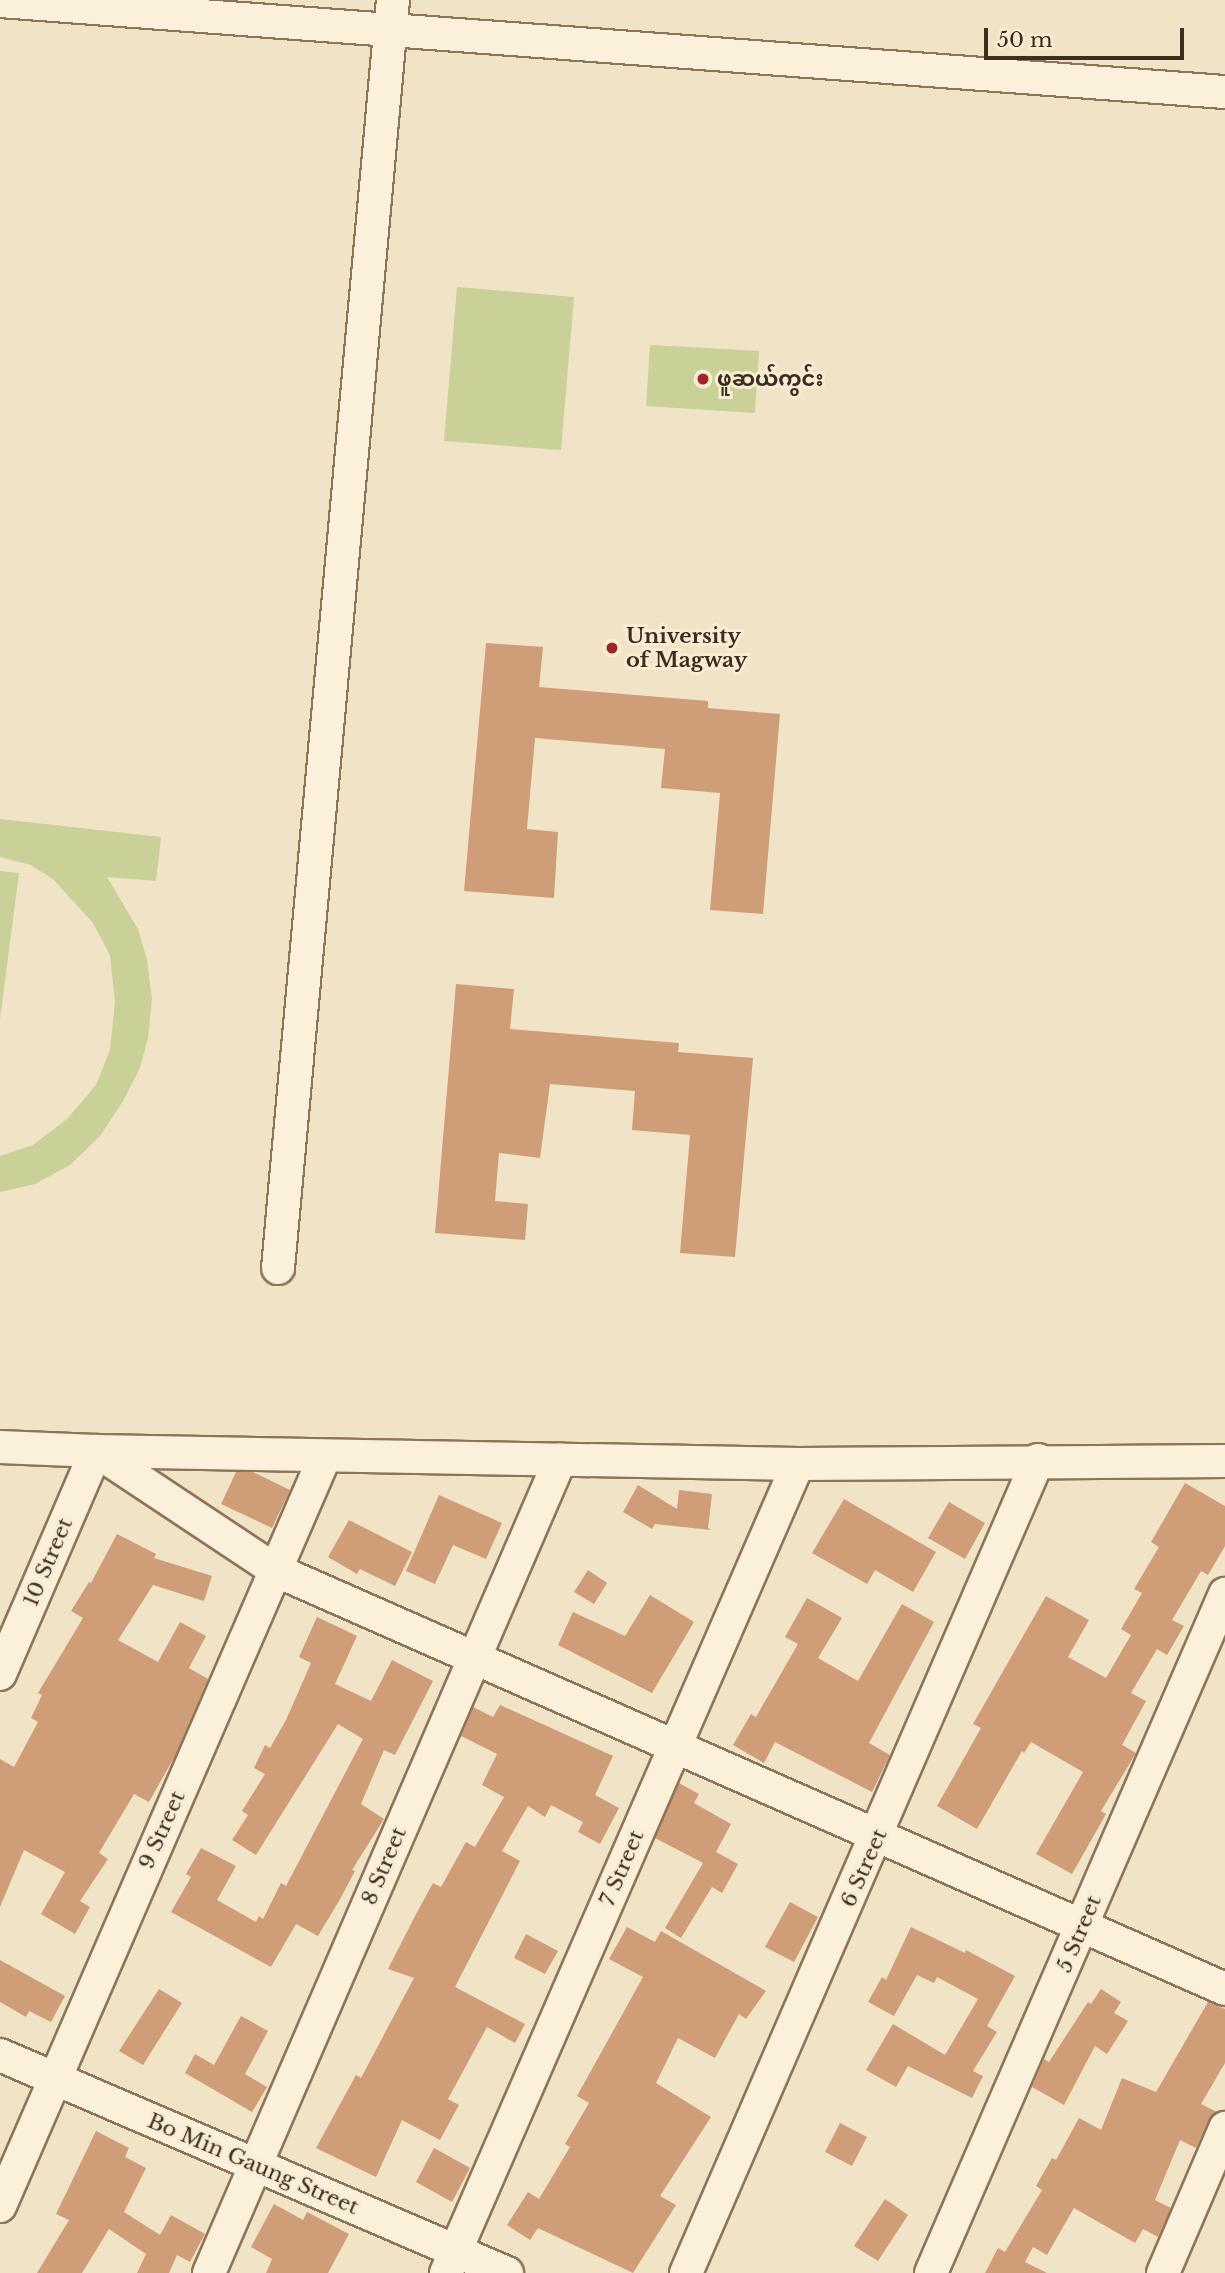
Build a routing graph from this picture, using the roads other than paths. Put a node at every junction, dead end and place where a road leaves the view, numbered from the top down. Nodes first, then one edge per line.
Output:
1 (393, 0) edge
2 (0, 1) edge
3 (390, 32) junction
4 (1225, 92) edge
5 (278, 1268) dead end
6 (0, 1447) edge
7 (96, 1451) junction
8 (325, 1456) junction
9 (560, 1460) junction
10 (1038, 1460) junction
11 (1225, 1461) edge
12 (798, 1464) junction
13 (275, 1570) junction
14 (1225, 1594) edge
15 (474, 1658) junction
16 (0, 1674) edge
17 (675, 1746) junction
18 (878, 1835) junction
19 (1083, 1926) junction
20 (1225, 1989) edge
21 (0, 2055) edge
22 (53, 2079) junction
23 (1225, 2129) edge
24 (255, 2165) junction
25 (0, 2206) edge
26 (451, 2262) edge
27 (209, 2273) edge
28 (507, 2273) edge
29 (686, 2273) edge
30 (931, 2273) edge
31 (1163, 2273) edge

1 - 3 street
2 - 3 street
3 - 4 street
3 - 5 street
6 - 7 street
7 - 8 street
7 - 13 street
7 - 16 street, 10 Street
8 - 9 street
8 - 13 street, 9 Street
9 - 12 street
9 - 15 street, 8 Street
10 - 11 street
10 - 12 street
10 - 18 street, 6 Street
12 - 17 street, 7 Street
13 - 15 street
13 - 22 street, 9 Street
14 - 19 street, 5 Street
15 - 17 street
15 - 24 street, 8 Street
17 - 18 street
17 - 26 street, 7 Street
18 - 19 street
18 - 29 street, 6 Street
19 - 20 street
19 - 30 street, 5 Street
21 - 22 street, Bo Min Gaung Street
22 - 24 street, Bo Min Gaung Street
22 - 25 street, 9 Street
23 - 31 street
24 - 26 street, Bo Min Gaung Street
24 - 27 street, 8 Street
26 - 28 street, Bo Min Gaung Street

